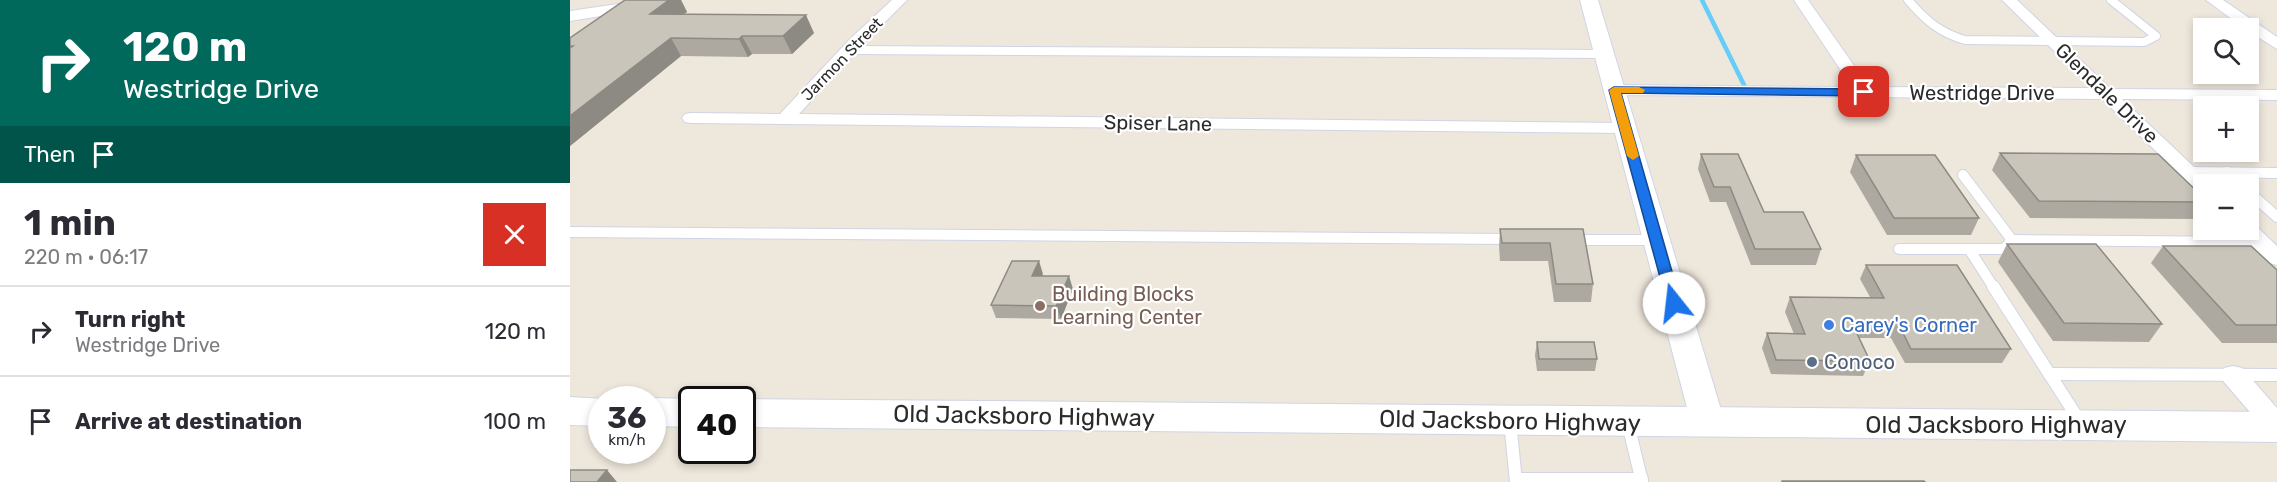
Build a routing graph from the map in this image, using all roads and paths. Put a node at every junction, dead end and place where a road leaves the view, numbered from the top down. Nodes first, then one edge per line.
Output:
1 (674, 0) edge
2 (900, 0) edge
3 (1589, 0) edge
4 (1801, 0) edge
5 (1908, 0) edge
6 (2008, 0) edge
7 (2111, 0) edge
8 (2213, 0) edge
9 (570, 16) edge
10 (2054, 42) junction
11 (2277, 44) edge
12 (850, 50) junction
13 (1604, 54) junction
14 (1614, 90) junction
15 (1864, 92) junction
16 (2109, 94) junction
17 (2277, 95) edge
18 (691, 118) dead end
19 (785, 119) junction
20 (1625, 128) junction
21 (2188, 172) junction
22 (2228, 172) joint
23 (2277, 172) edge
24 (1963, 175) dead end
25 (2193, 177) edge
26 (2259, 201) edge
27 (2277, 217) edge
28 (570, 232) edge
29 (2193, 237) edge
30 (1528, 239) edge
31 (1563, 240) edge
32 (1656, 240) junction
33 (2012, 240) junction
34 (2258, 240) edge
35 (1899, 249) dead end
36 (1969, 249) junction
37 (2277, 258) edge
38 (2049, 374) junction
39 (2233, 375) junction
40 (2277, 375) edge
41 (570, 411) edge
42 (588, 412) edge
43 (756, 413) edge
44 (1510, 421) junction
45 (1627, 422) junction
46 (1708, 423) junction
47 (2082, 425) junction
48 (2277, 426) edge
49 (1516, 481) edge
50 (1642, 481) edge

1 - 9 street
2 - 12 street, Jarmon Street
3 - 13 street
4 - 15 street
5 - 10 lane
6 - 10 street, Glendale Drive
7 - 10 lane
8 - 11 street
10 - 16 street, Glendale Drive
12 - 13 lane
12 - 19 street, Jarmon Street
13 - 14 street
14 - 15 street, Westridge Drive
14 - 20 street
15 - 16 street, Westridge Drive
16 - 17 street, Westridge Drive
16 - 21 street, Glendale Drive
18 - 19 street, Spiser Lane
19 - 20 street, Spiser Lane
20 - 32 street
21 - 22 lane
21 - 25 street, Glendale Drive
22 - 23 lane
24 - 33 lane
26 - 27 lane
28 - 30 lane
29 - 33 lane
31 - 32 lane
32 - 46 street
33 - 36 lane
34 - 37 street
35 - 36 lane
36 - 38 lane
38 - 39 lane
38 - 47 lane
39 - 40 lane
39 - 48 street
41 - 42 main road
43 - 44 main road, Old Jacksboro Highway
44 - 45 main road, Old Jacksboro Highway
44 - 49 lane
45 - 46 main road, Old Jacksboro Highway
45 - 50 lane
46 - 47 main road, Old Jacksboro Highway
47 - 48 main road, Old Jacksboro Highway
49 - 50 lane

